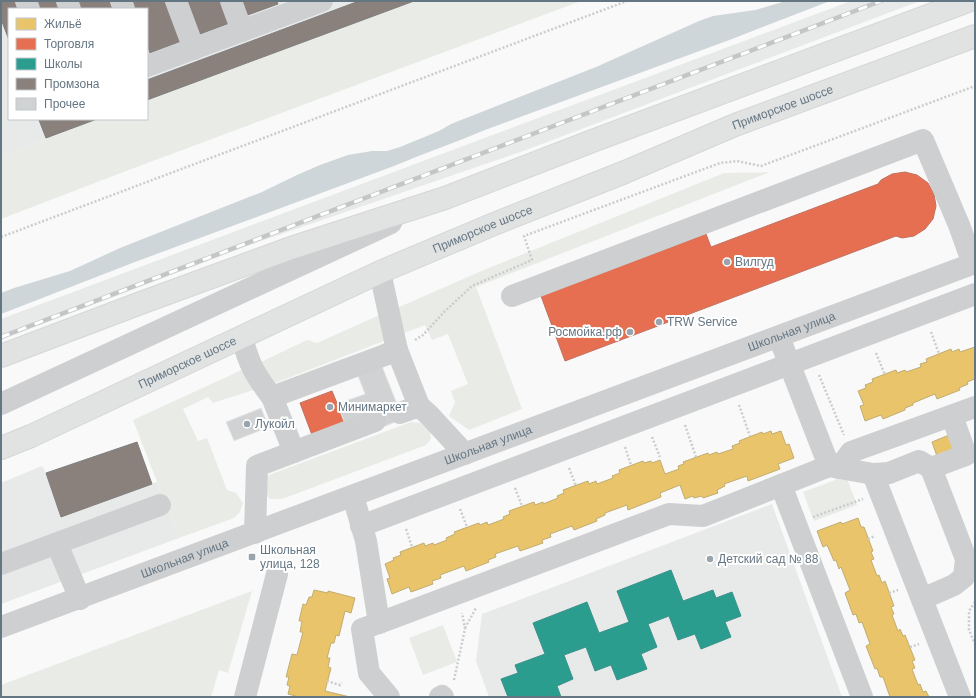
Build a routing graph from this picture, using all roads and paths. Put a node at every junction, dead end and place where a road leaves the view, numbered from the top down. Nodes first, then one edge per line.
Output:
1 (176, 1) edge
2 (231, 1) edge
3 (322, 1) edge
4 (627, 1) edge
5 (968, 1) edge
6 (288, 7) edge
7 (242, 31) junction
8 (975, 36) edge
9 (194, 49) junction
10 (148, 66) edge
11 (975, 86) edge
12 (445, 198) junction
13 (1, 237) edge
14 (974, 263) edge
15 (380, 272) junction
16 (975, 294) edge
17 (512, 296) dead end
18 (929, 328) dead end
19 (242, 337) junction
20 (779, 337) junction
21 (875, 348) dead end
22 (397, 350) junction
23 (939, 354) dead end
24 (1, 356) edge
25 (789, 364) junction
26 (817, 370) dead end
27 (885, 375) dead end
28 (272, 397) junction
29 (738, 400) dead end
30 (1, 404) edge
31 (975, 407) edge
32 (952, 416) junction
33 (375, 421) dead end
34 (684, 421) dead end
35 (651, 433) dead end
36 (750, 436) dead end
37 (624, 443) dead end
38 (1, 448) edge
39 (294, 452) junction
40 (465, 454) junction
41 (660, 457) dead end
42 (696, 457) dead end
43 (839, 462) junction
44 (567, 465) dead end
45 (631, 465) dead end
46 (931, 468) junction
47 (873, 474) junction
48 (514, 485) dead end
49 (780, 485) junction
50 (576, 486) dead end
51 (353, 496) junction
52 (856, 501) dead end
53 (160, 505) dead end
54 (459, 506) dead end
55 (522, 506) dead end
56 (813, 517) dead end
57 (362, 526) junction
58 (405, 526) dead end
59 (467, 527) dead end
60 (255, 533) junction
61 (57, 544) junction
62 (412, 547) dead end
63 (1, 564) edge
64 (277, 574) dead end
65 (458, 593) junction
66 (80, 599) junction
67 (922, 599) junction
68 (975, 602) edge
69 (379, 623) junction
70 (1, 627) edge
71 (975, 644) edge
72 (327, 681) dead end
73 (342, 683) dead end
74 (445, 693) edge
75 (245, 697) edge
76 (389, 697) edge
77 (862, 697) edge
78 (960, 697) edge

1 - 9 street
2 - 7 street
3 - 6 street
4 - 13 path
5 - 12 main road
6 - 7 street
7 - 9 street
8 - 15 main road, Приморское шоссе
9 - 10 street
11 - 22 path
12 - 24 main road
12 - 30 street
14 - 17 street
14 - 20 street, Школьная улица
15 - 19 main road, Приморское шоссе
15 - 22 street
16 - 25 street
18 - 23 path
19 - 28 street
19 - 38 main road, Приморское шоссе
20 - 25 street
20 - 40 street, Школьная улица
21 - 27 path
22 - 28 street
22 - 40 street
25 - 43 street
25 - 57 street
26 - 43 path
28 - 39 street
29 - 36 path
31 - 32 street
32 - 43 street
32 - 46 street
33 - 39 street
34 - 42 path
35 - 41 path
37 - 45 path
39 - 60 street
40 - 51 street, Школьная улица
43 - 47 street
43 - 49 street
44 - 50 path
46 - 47 street
46 - 67 street
47 - 67 street
48 - 55 path
49 - 65 street
49 - 77 street
51 - 57 street
51 - 60 street, Школьная улица
52 - 56 path
53 - 61 street
54 - 59 path
57 - 69 street
58 - 62 path
60 - 66 street, Школьная улица
61 - 63 street
61 - 66 street
64 - 75 street
65 - 69 street
65 - 74 path
66 - 70 street, Школьная улица
67 - 78 street
68 - 71 path
69 - 76 street
72 - 73 path

